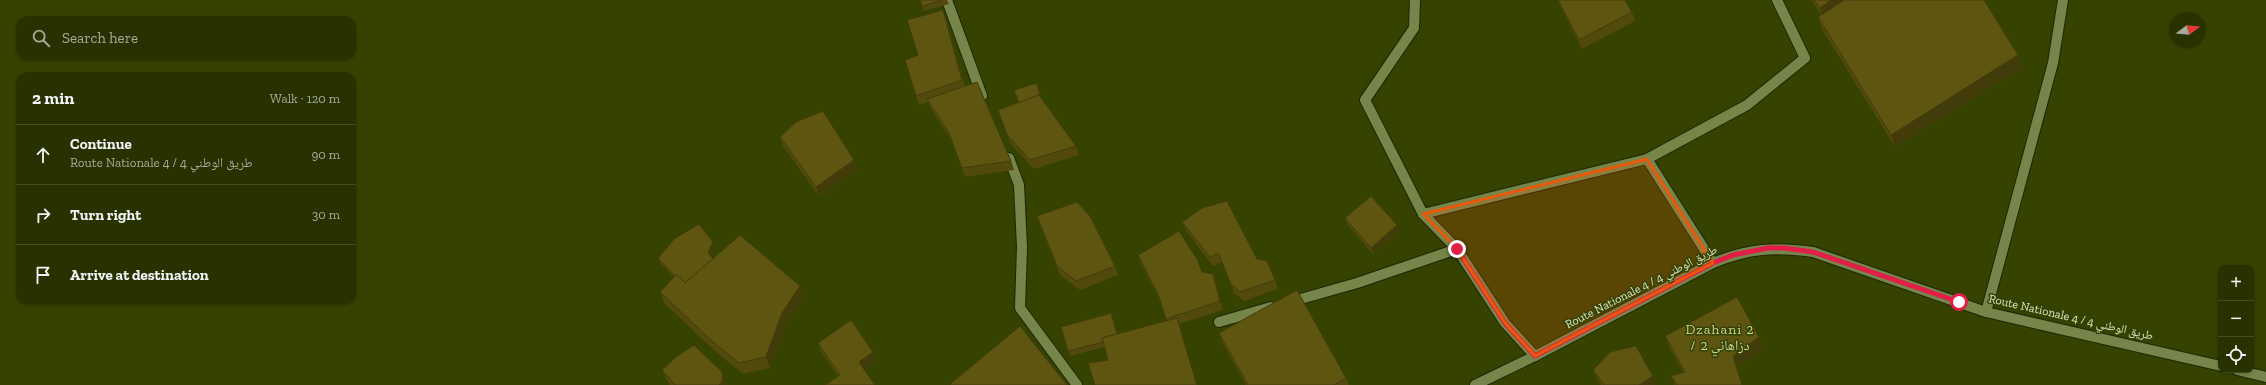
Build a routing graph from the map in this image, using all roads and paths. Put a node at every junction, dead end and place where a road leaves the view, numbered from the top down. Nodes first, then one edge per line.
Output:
1 (948, 0) edge
2 (1415, 0) edge
3 (1777, 0) edge
4 (2063, 0) edge
5 (986, 105) edge
6 (1004, 148) edge
7 (1647, 159) junction
8 (1423, 214) junction
9 (1457, 249) junction
10 (1713, 263) junction
11 (1986, 312) junction
12 (1219, 322) dead end
13 (1535, 356) junction
14 (2218, 365) edge
15 (2250, 373) edge
16 (2266, 377) edge
17 (1077, 385) edge
18 (1475, 385) edge

1 - 5 street
2 - 8 street
3 - 7 street
4 - 11 street
6 - 17 street
7 - 8 street
7 - 10 street
8 - 9 street
9 - 12 street
9 - 13 street
10 - 11 street, Route Nationale 4 / طريق الوطني 4
10 - 13 street, Route Nationale 4 / طريق الوطني 4
11 - 14 street, Route Nationale 4 / طريق الوطني 4
13 - 18 street, Route Nationale 4 / طريق الوطني 4
15 - 16 street

